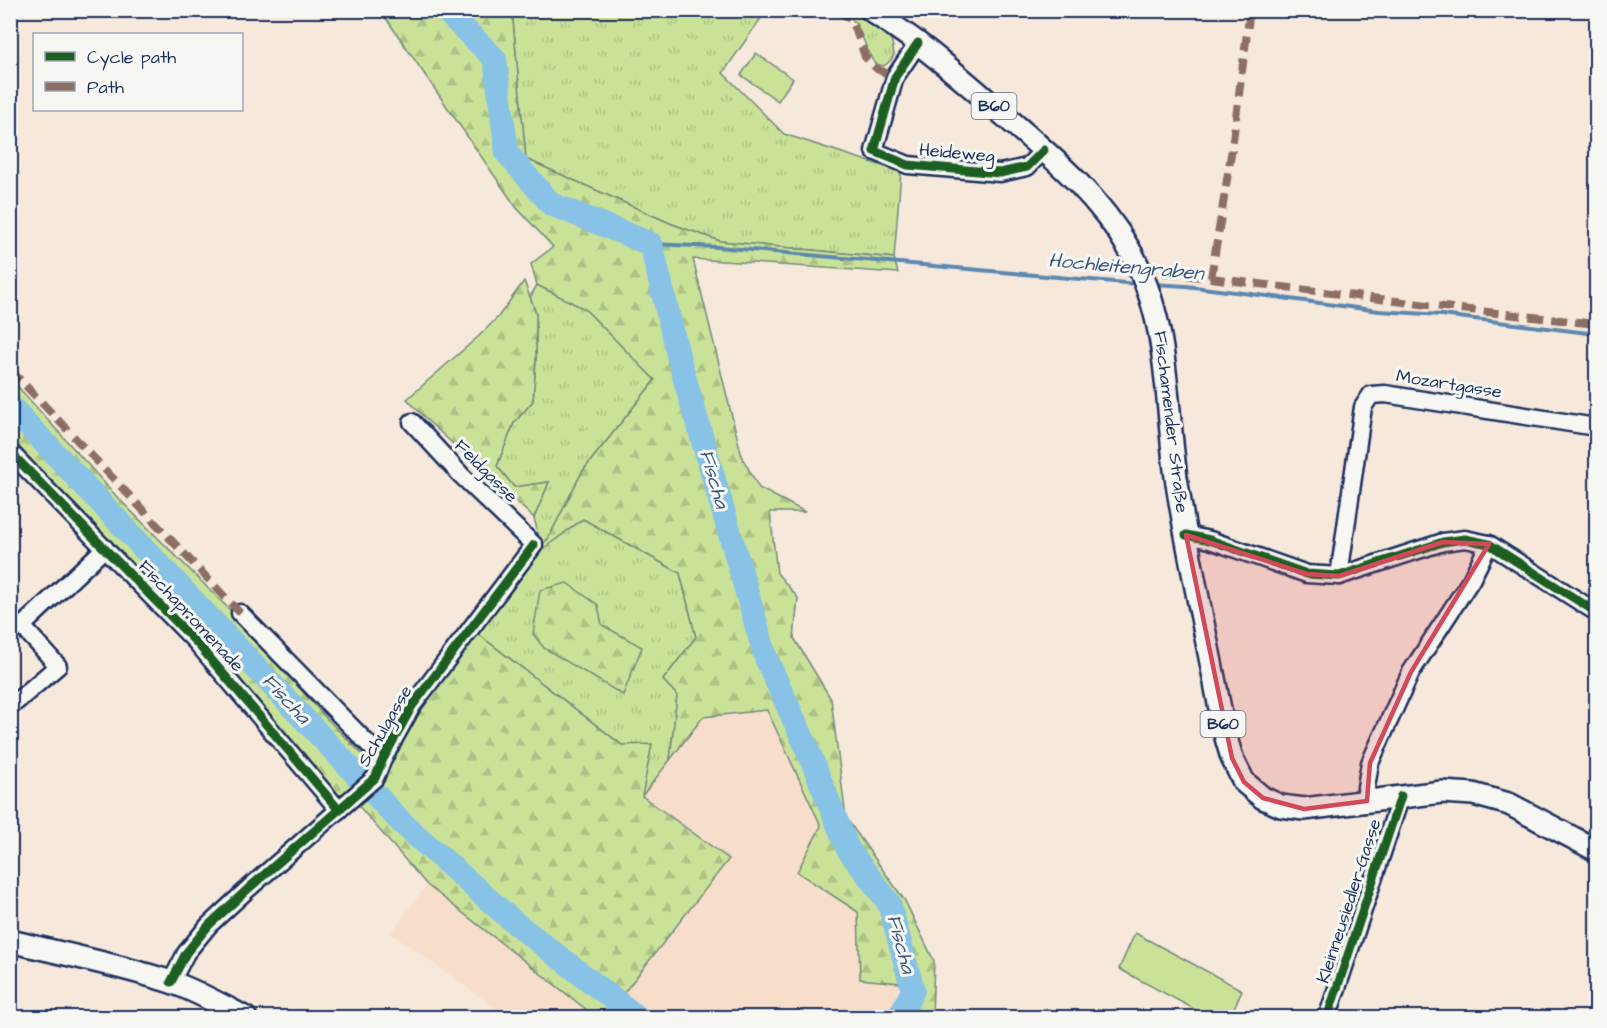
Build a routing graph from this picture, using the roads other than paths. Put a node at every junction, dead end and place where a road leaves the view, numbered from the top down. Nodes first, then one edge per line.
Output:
1 (871, 10) edge
2 (918, 43) junction
3 (1044, 150) junction
4 (412, 422) dead end
5 (1596, 426) edge
6 (10, 452) edge
7 (1186, 535) junction
8 (1489, 544) junction
9 (534, 546) joint
10 (105, 548) junction
11 (1340, 576) junction
12 (1596, 612) edge
13 (240, 613) dead end
14 (10, 707) edge
15 (383, 759) junction
16 (1401, 796) junction
17 (1367, 801) junction
18 (339, 810) junction
19 (1596, 850) edge
20 (10, 941) edge
21 (171, 982) junction
22 (246, 1017) edge
23 (1327, 1017) edge

1 - 2 main road, Fischamender Straße / B60
2 - 3 main road, Fischamender Straße / B60
2 - 3 street, Heideweg
3 - 7 main road, Fischamender Straße / B60
4 - 9 street, Feldgasse
5 - 11 street, Mozartgasse
6 - 10 street, Fischapromenade
7 - 11 street
7 - 17 main road, Fischamender Straße / B60
8 - 11 street
8 - 12 street
8 - 17 street
9 - 15 street, Schulgasse
10 - 14 street
10 - 18 street, Fischapromenade
13 - 15 street
15 - 18 street, Schulgasse
16 - 17 main road, Fischamender Straße / B60
16 - 19 main road, Fischamender Straße / B60
16 - 23 street, Kleinneusiedler-Gasse
18 - 21 street, Schulgasse
20 - 21 main road
21 - 22 main road

